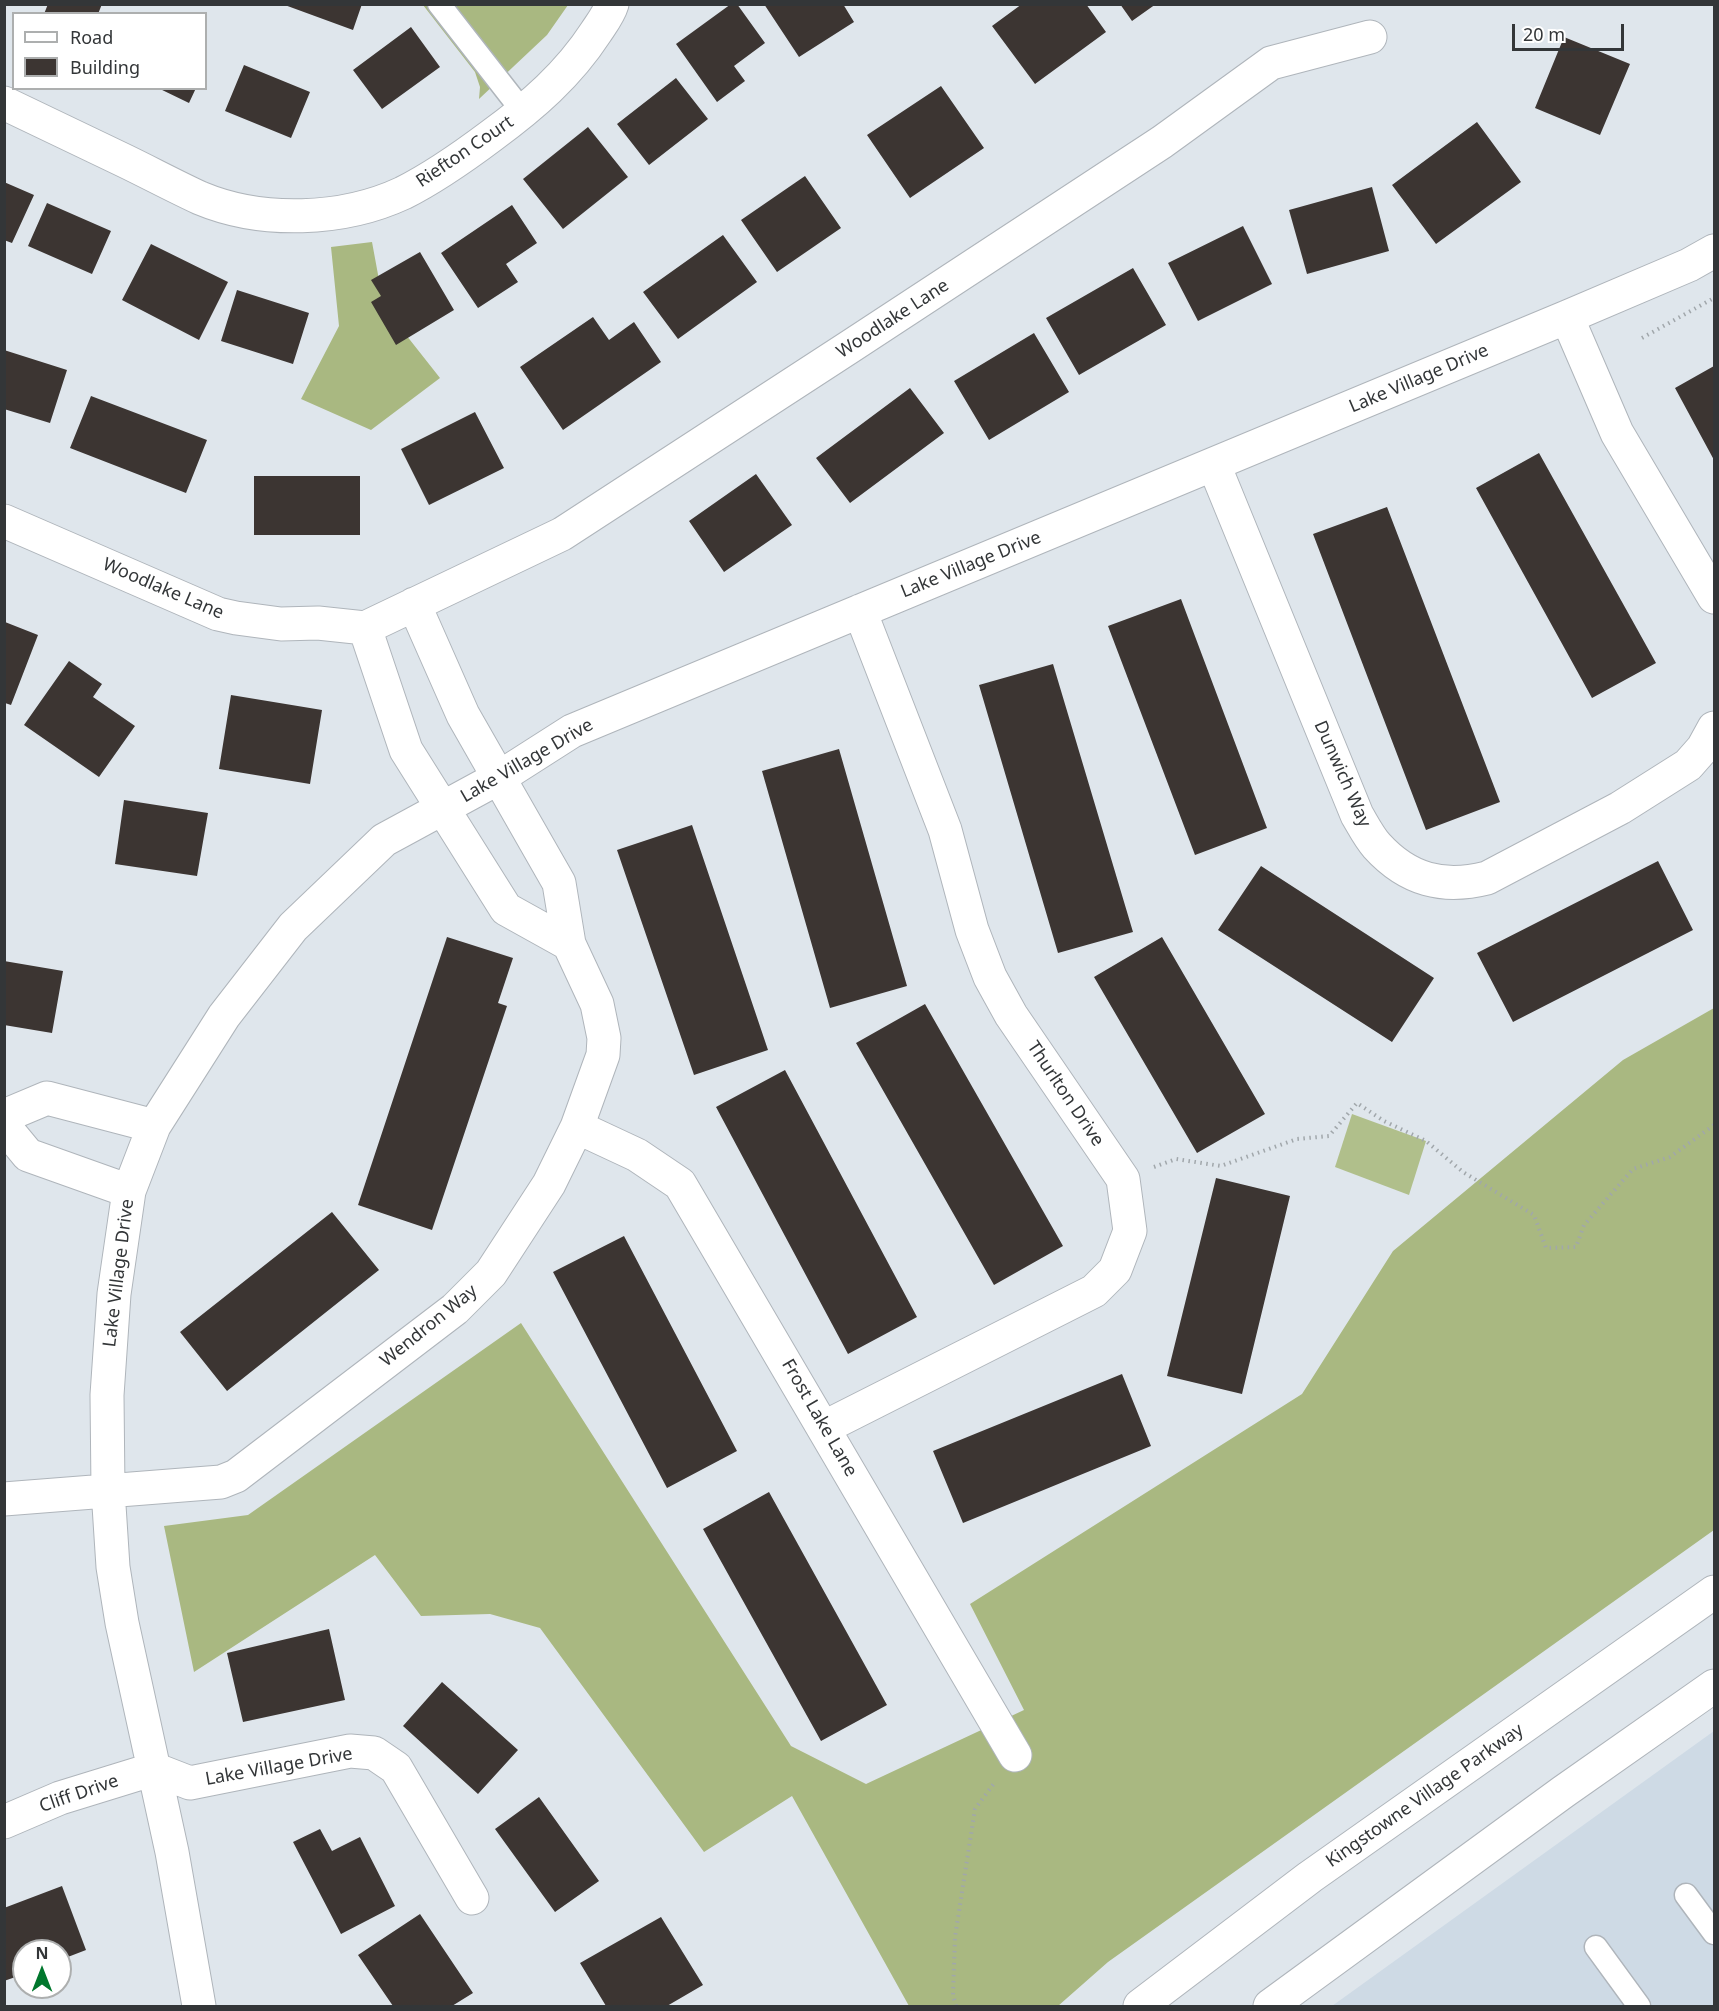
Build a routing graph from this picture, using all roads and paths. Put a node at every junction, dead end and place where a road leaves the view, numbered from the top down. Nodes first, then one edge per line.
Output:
1 (439, 4) edge
2 (612, 4) edge
3 (1370, 37) dead end
4 (4, 102) edge
5 (524, 112) junction
6 (1714, 251) edge
7 (1714, 298) edge
8 (1567, 317) junction
9 (1642, 338) dead end
10 (1214, 465) junction
11 (4, 521) edge
12 (1714, 597) edge
13 (414, 604) junction
14 (860, 611) junction
15 (365, 627) junction
16 (1714, 728) edge
17 (500, 777) junction
18 (442, 810) junction
19 (569, 944) junction
20 (4, 1116) edge
21 (1714, 1125) edge
22 (4, 1126) edge
23 (154, 1126) junction
24 (577, 1127) junction
25 (1123, 1179) junction
26 (129, 1191) junction
27 (825, 1427) junction
28 (108, 1490) junction
29 (4, 1498) edge
30 (1714, 1592) edge
31 (1714, 1686) edge
32 (1016, 1755) joint
33 (154, 1769) junction
34 (4, 1822) edge
35 (1686, 1895) dead end
36 (472, 1898) dead end
37 (1714, 1933) edge
38 (1596, 1947) dead end
39 (198, 2007) edge
40 (956, 2007) edge
41 (1140, 2007) edge
42 (1270, 2007) edge
43 (1639, 2007) edge

1 - 5 lane
2 - 5 street, Riefton Court
3 - 13 street, Woodlake Lane
4 - 5 street, Riefton Court
6 - 8 street, Lake Village Drive
7 - 9 path
8 - 10 street, Lake Village Drive
8 - 12 street
10 - 14 street, Lake Village Drive
10 - 16 street, Dunwich Way
11 - 15 street, Woodlake Lane
13 - 15 street, Woodlake Lane
13 - 17 street
14 - 17 street, Lake Village Drive
14 - 25 street, Thurlton Drive
15 - 18 street
17 - 18 street, Lake Village Drive
17 - 19 street, Wendron Way
18 - 19 street
18 - 23 street, Lake Village Drive
19 - 24 street, Wendron Way
20 - 23 street
21 - 25 path
22 - 26 street
23 - 26 street, Lake Village Drive
24 - 27 street, Frost Lake Lane
24 - 28 street, Wendron Way
25 - 27 street, Thurlton Drive
26 - 28 street, Lake Village Drive
27 - 32 street, Frost Lake Lane
28 - 29 street, Wendron Way
28 - 33 street, Lake Village Drive
30 - 41 street, Kingstowne Village Parkway
31 - 42 street
32 - 40 path
33 - 34 street, Cliff Drive
33 - 36 street, Lake Village Drive
33 - 39 street, Lake Village Drive
35 - 37 lane
38 - 43 lane

